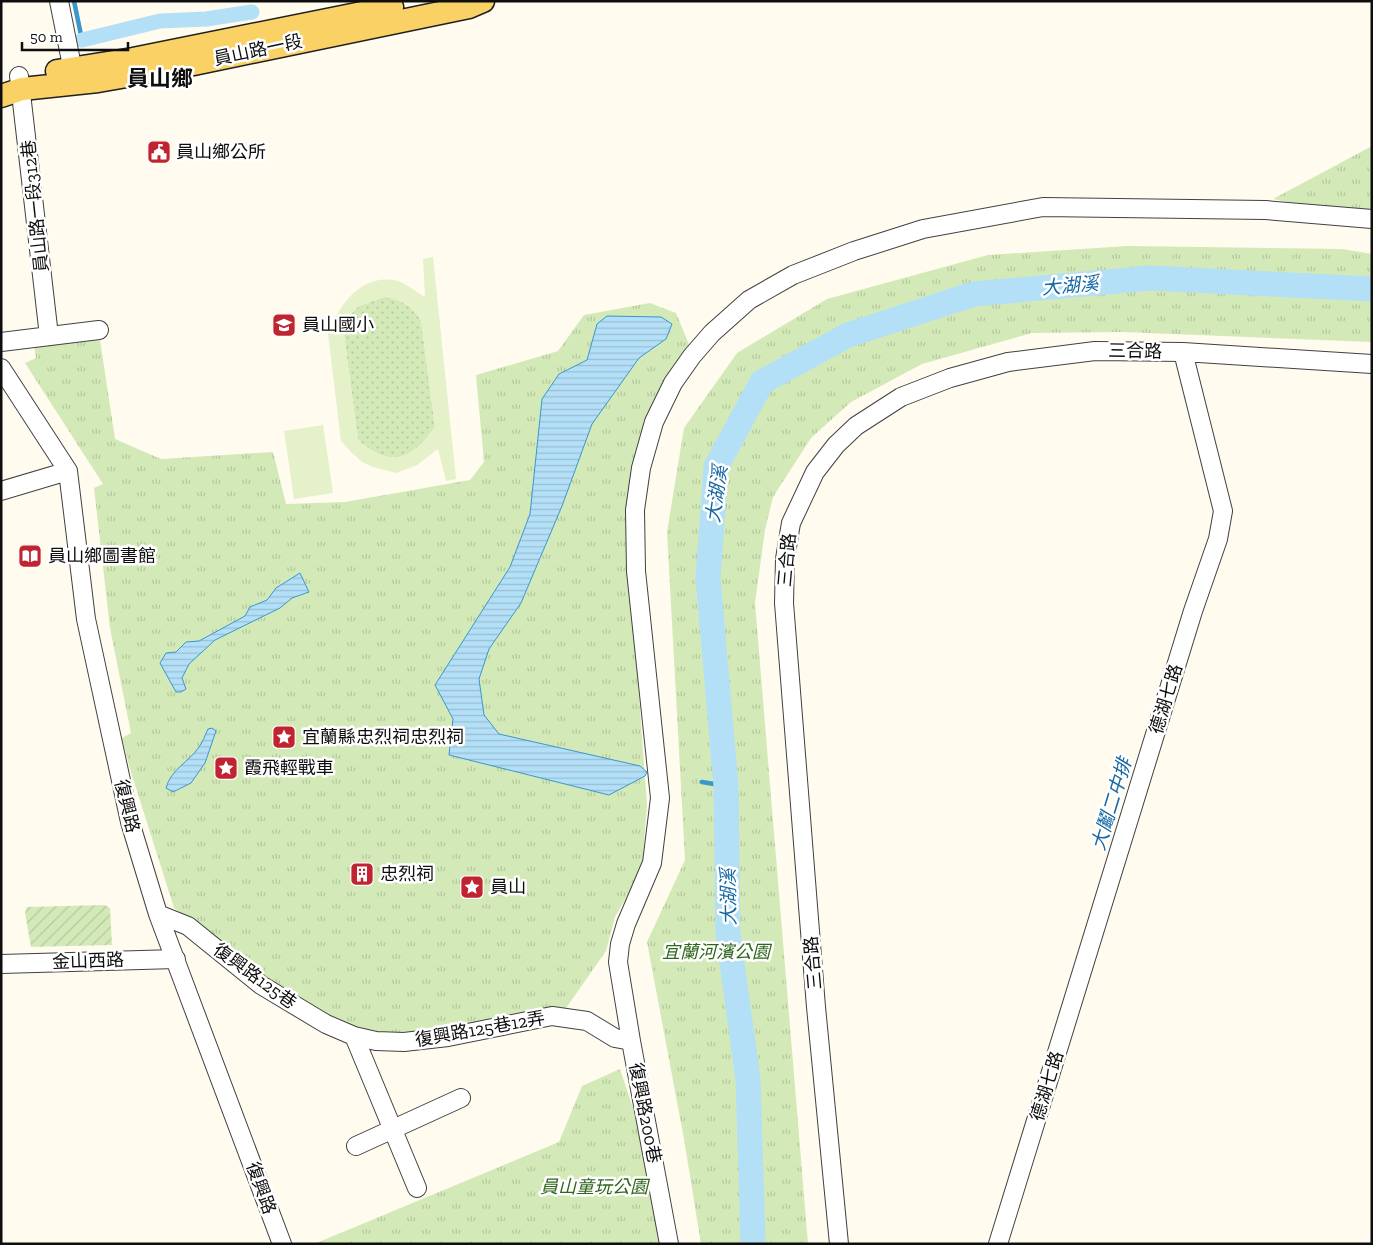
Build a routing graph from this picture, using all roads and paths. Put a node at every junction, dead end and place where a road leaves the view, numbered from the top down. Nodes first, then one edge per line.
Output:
1 (59, 1) edge
2 (422, 1) edge
3 (483, 1) edge
4 (74, 77) junction
5 (11, 85) edge
6 (1372, 219) edge
7 (99, 330) dead end
8 (50, 336) junction
9 (1, 342) edge
10 (1183, 352) junction
11 (1372, 364) edge
12 (4, 381) edge
13 (68, 471) junction
14 (1, 491) edge
15 (158, 914) junction
16 (176, 959) junction
17 (1, 964) edge
18 (354, 1036) junction
19 (631, 1041) junction
20 (461, 1098) dead end
21 (392, 1129) junction
22 (356, 1146) dead end
23 (417, 1188) dead end
24 (282, 1244) edge
25 (669, 1244) edge
26 (839, 1244) edge
27 (998, 1244) edge

1 - 4 street
2 - 4 main road, 員山路一段
3 - 4 main road, 員山路一段
4 - 5 main road, 員山路一段
5 - 8 street, 員山路一段312巷
6 - 19 street, 復興路200巷
7 - 8 street
8 - 9 street
10 - 11 street, 三合路
10 - 26 street, 三合路
10 - 27 street, 德湖七路
12 - 13 street, 復興路
13 - 14 street
13 - 15 street, 復興路
15 - 16 street, 復興路
15 - 18 street, 復興路125巷
16 - 17 street, 金山西路
16 - 24 street, 復興路
18 - 19 street, 復興路125巷12弄
18 - 21 street
19 - 25 street, 復興路200巷
20 - 21 street
21 - 22 street
21 - 23 street

